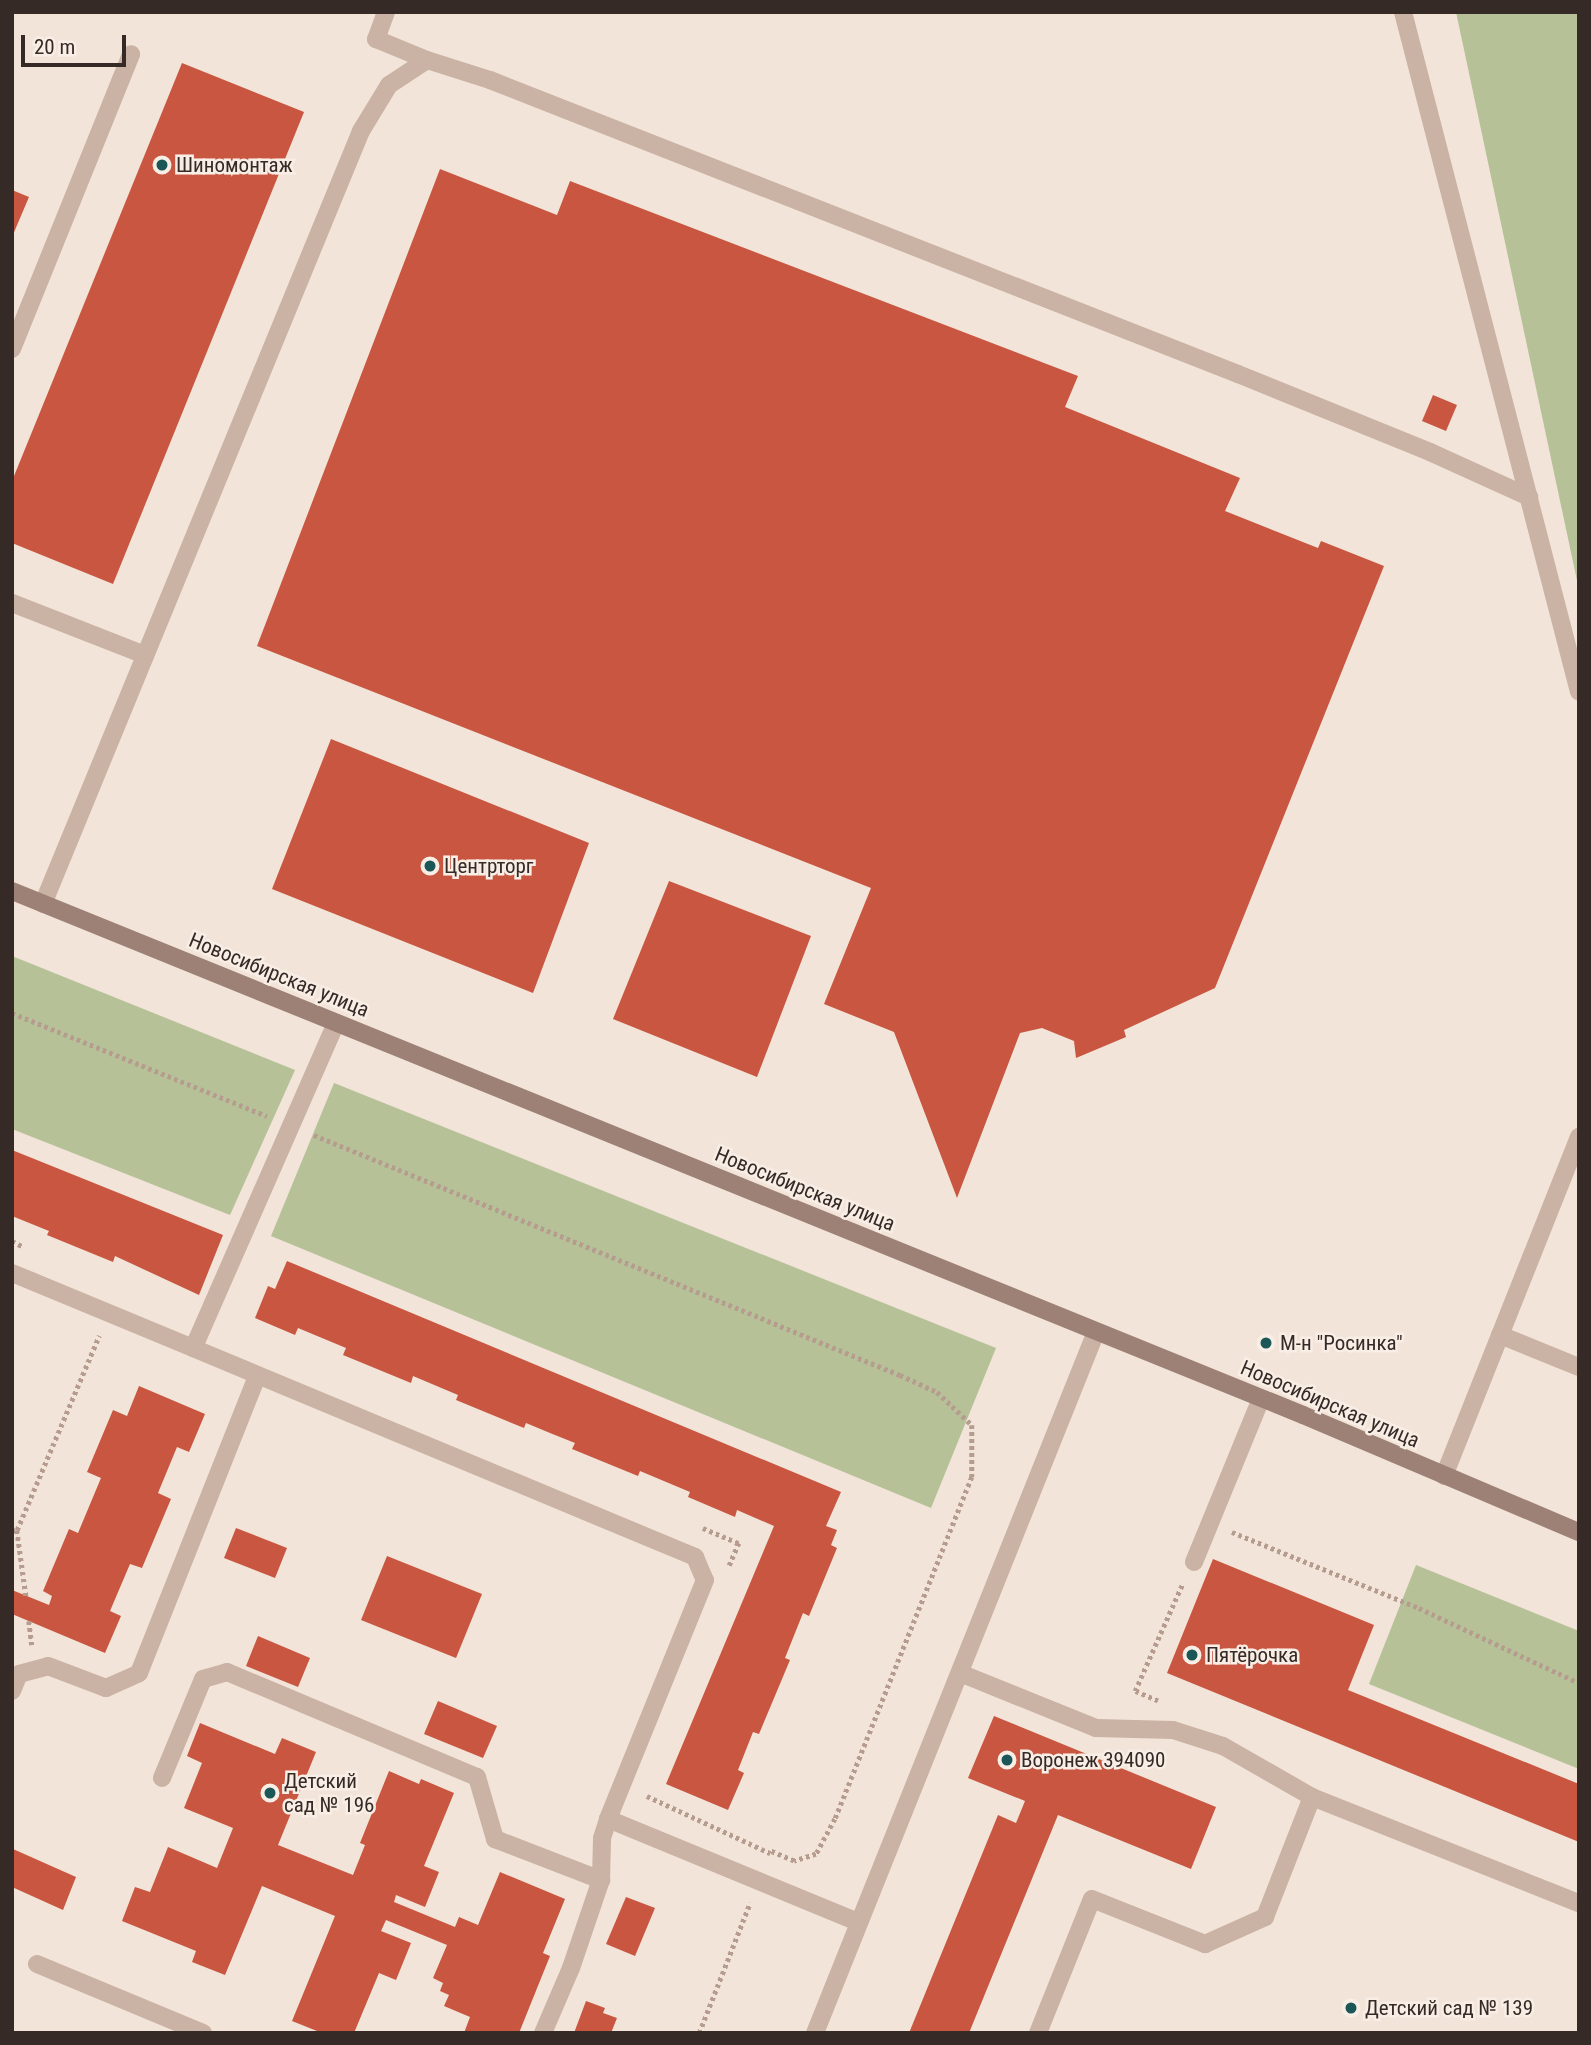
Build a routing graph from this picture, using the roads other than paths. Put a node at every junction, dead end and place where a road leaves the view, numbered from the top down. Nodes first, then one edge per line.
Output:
1 (386, 12) edge
2 (1404, 12) edge
3 (131, 54) dead end
4 (427, 60) junction
5 (12, 349) edge
6 (1529, 497) junction
7 (12, 603) edge
8 (145, 654) junction
9 (1579, 692) edge
10 (12, 891) edge
11 (43, 904) junction
12 (336, 1023) junction
13 (1579, 1137) edge
14 (12, 1272) edge
15 (1096, 1332) junction
16 (1500, 1335) junction
17 (193, 1348) junction
18 (1578, 1363) edge
19 (257, 1376) junction
20 (1261, 1399) junction
21 (1444, 1476) junction
22 (1579, 1532) edge
23 (1194, 1562) dead end
24 (960, 1673) junction
25 (12, 1691) edge
26 (162, 1778) dead end
27 (1312, 1797) junction
28 (608, 1819) junction
29 (601, 1880) junction
30 (1579, 1903) edge
31 (858, 1922) junction
32 (37, 1964) dead end
33 (204, 2033) edge
34 (543, 2033) edge
35 (814, 2033) edge
36 (1038, 2033) edge

1 - 4 street
2 - 6 street
3 - 5 street
4 - 6 street
4 - 8 street
6 - 9 street
7 - 8 street
8 - 11 street
10 - 11 street, Новосибирская улица
11 - 12 street, Новосибирская улица
12 - 15 street, Новосибирская улица
12 - 17 street
13 - 16 street
14 - 17 street
15 - 20 street, Новосибирская улица
15 - 24 street
16 - 18 street
16 - 21 street
17 - 19 street
19 - 25 street
19 - 28 street
20 - 21 street, Новосибирская улица
20 - 23 street
21 - 22 street, Новосибирская улица
24 - 27 street
24 - 31 street
26 - 29 street
27 - 30 street
27 - 36 street
28 - 29 street
28 - 31 street
29 - 34 street
31 - 35 street
32 - 33 street

